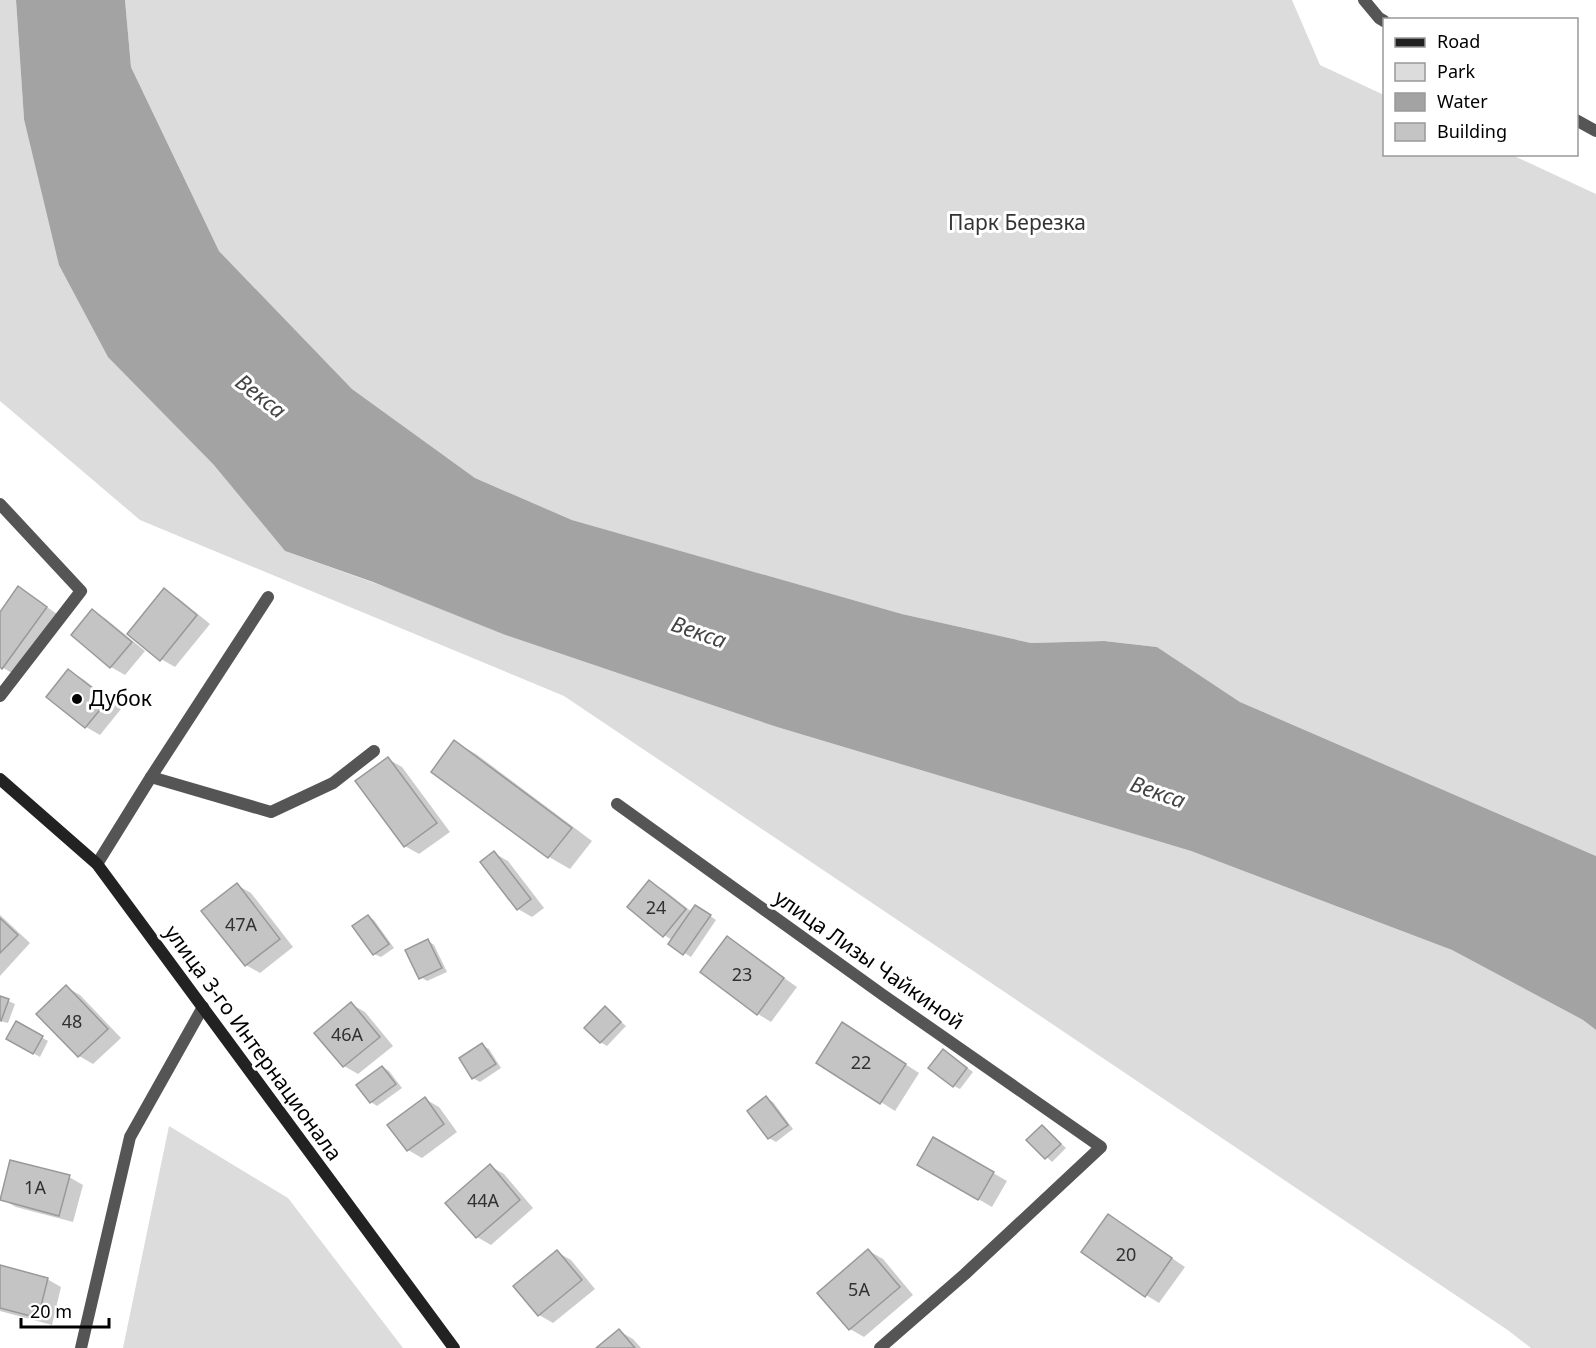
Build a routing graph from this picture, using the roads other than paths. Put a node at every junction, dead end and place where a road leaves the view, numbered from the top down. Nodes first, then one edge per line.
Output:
1 (1364, 0) edge
2 (1383, 20) edge
3 (1578, 121) edge
4 (1596, 131) edge
5 (0, 504) edge
6 (268, 597) dead end
7 (0, 696) edge
8 (374, 751) dead end
9 (151, 777) junction
10 (0, 779) edge
11 (617, 804) dead end
12 (97, 864) junction
13 (203, 1007) junction
14 (81, 1348) edge
15 (454, 1348) edge
16 (880, 1348) edge

1 - 2 street
3 - 4 street
5 - 7 street
6 - 9 street
8 - 9 street
9 - 12 street
10 - 12 main road, улица 3-го Интернационала
11 - 16 street, улица Лизы Чайкиной
12 - 13 main road, улица 3-го Интернационала
13 - 14 street
13 - 15 main road, улица 3-го Интернационала

